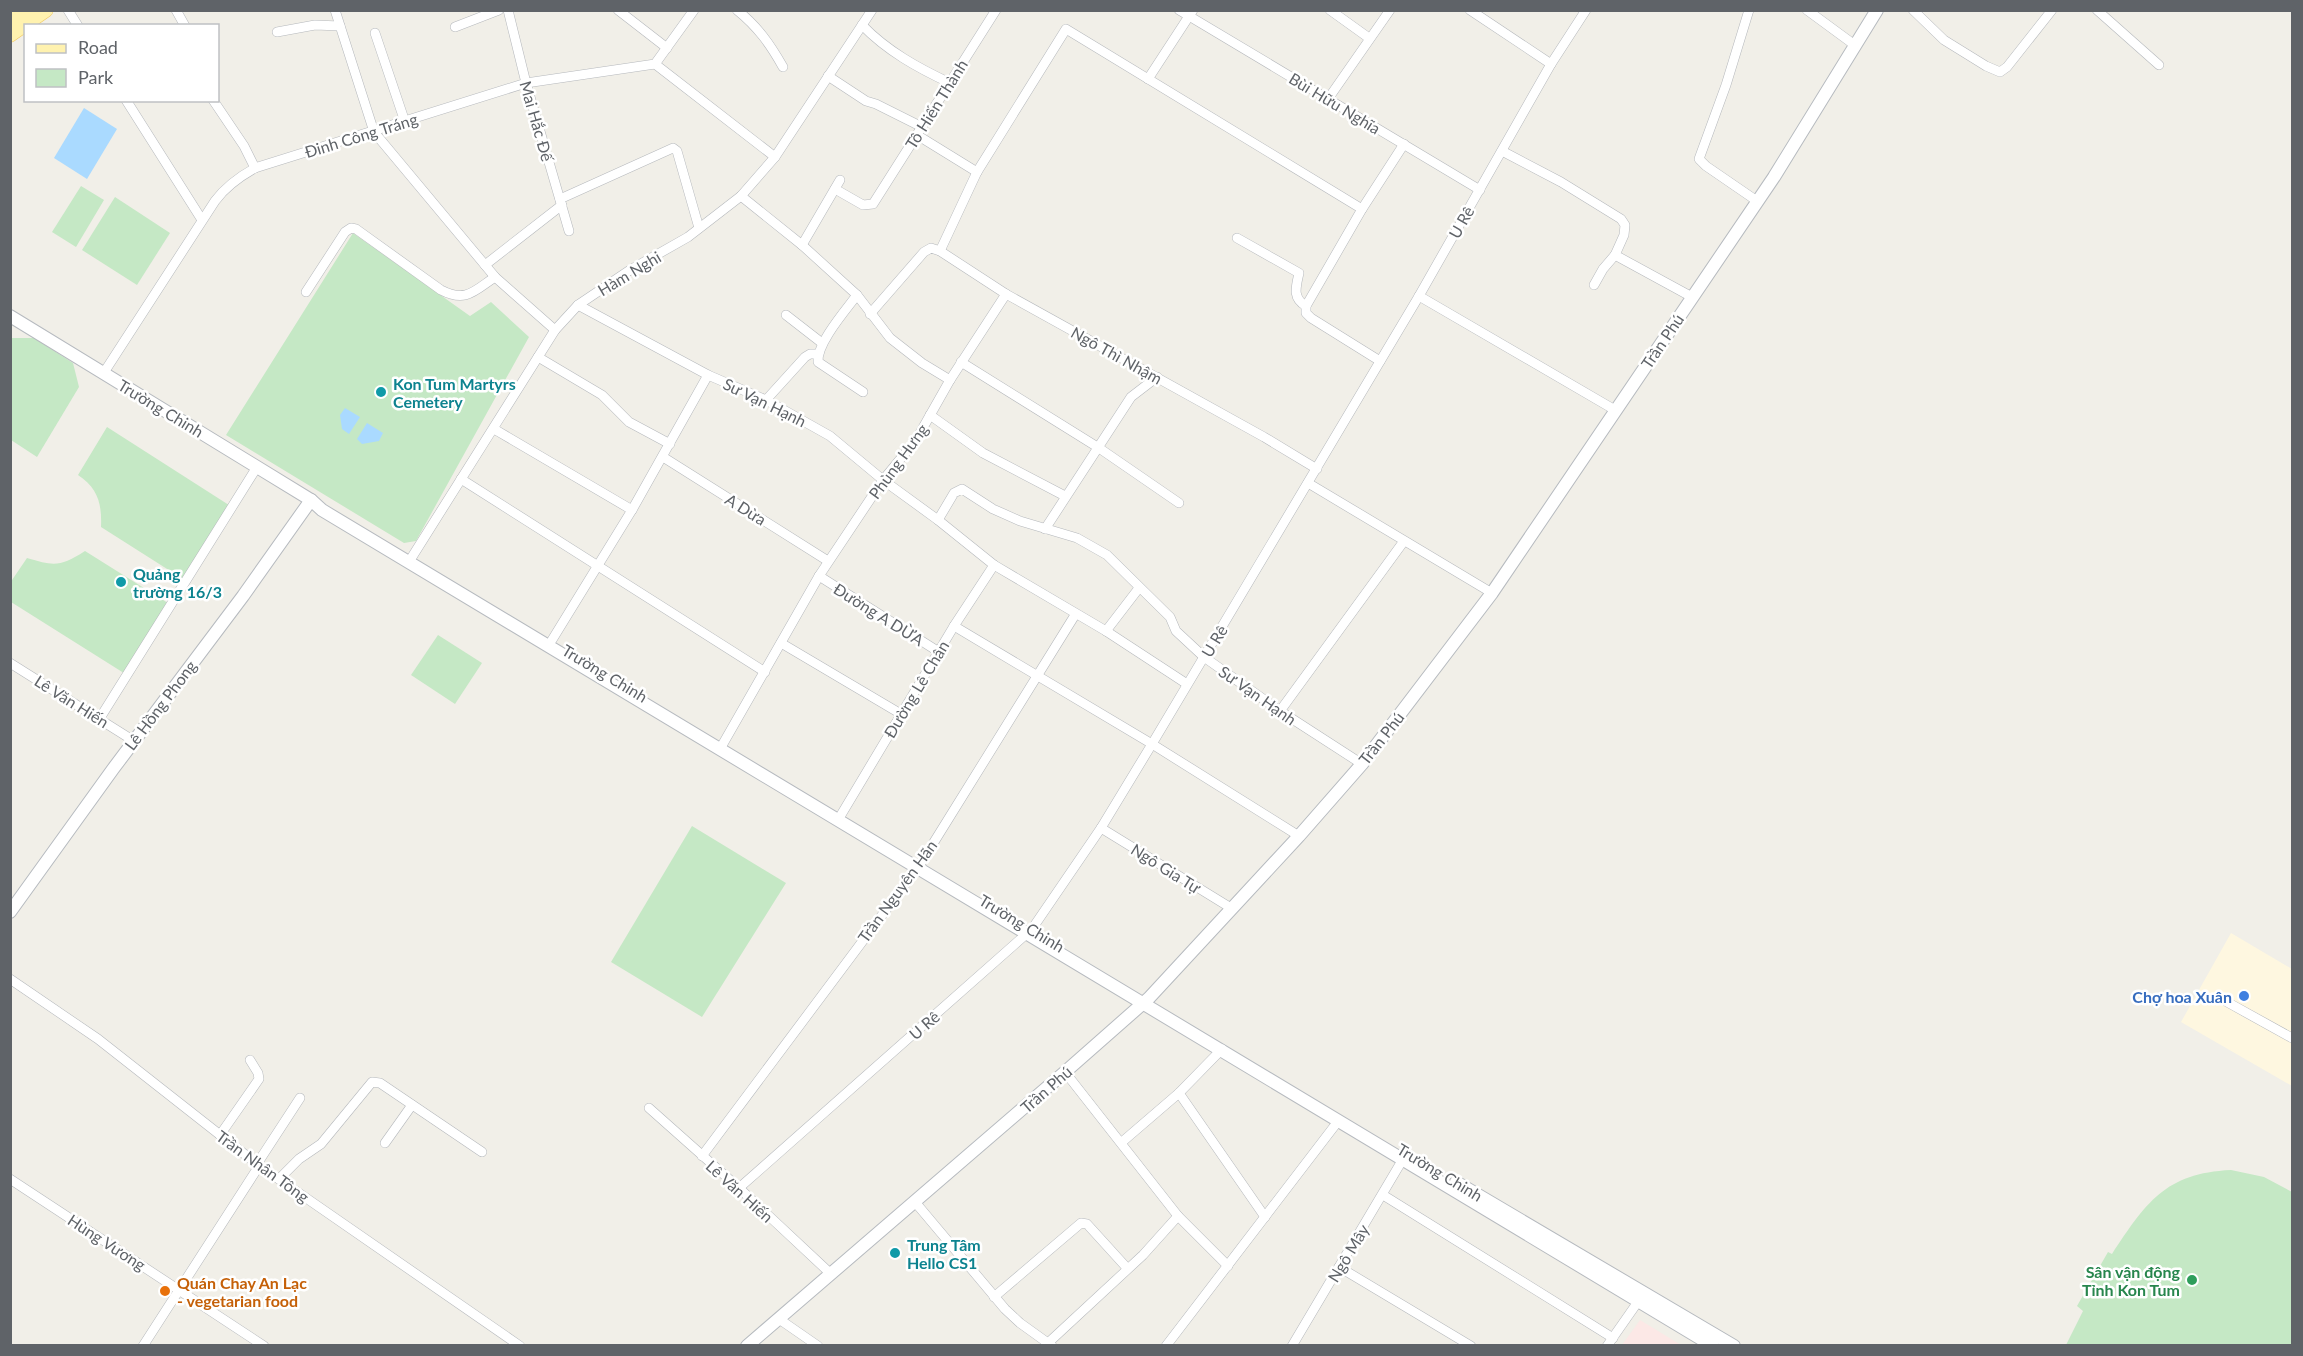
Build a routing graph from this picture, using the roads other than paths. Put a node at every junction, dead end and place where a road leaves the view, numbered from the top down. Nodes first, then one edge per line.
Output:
1 (25, 10) edge
2 (46, 10) edge
3 (68, 10) edge
4 (176, 10) edge
5 (335, 10) edge
6 (499, 10) edge
7 (508, 10) edge
8 (618, 10) edge
9 (694, 10) edge
10 (737, 10) edge
11 (872, 10) edge
12 (996, 10) edge
13 (1179, 10) edge
14 (1330, 10) edge
15 (1390, 10) edge
16 (1470, 10) edge
17 (1586, 10) edge
18 (1749, 10) edge
19 (1807, 10) edge
20 (1877, 10) edge
21 (1913, 10) edge
22 (2052, 10) edge
23 (2097, 10) edge
24 (1191, 13) edge
25 (2110, 14) edge
26 (10, 21) edge
27 (26, 24) edge
28 (77, 24) edge
29 (184, 24) edge
30 (24, 25) edge
31 (862, 25) junction
32 (340, 26) junction
33 (455, 27) dead end
34 (277, 32) dead end
35 (375, 33) dead end
36 (10, 35) edge
37 (1369, 38) junction
38 (1856, 46) junction
39 (667, 48) junction
40 (655, 64) junction
41 (1551, 64) junction
42 (2159, 65) dead end
43 (783, 67) dead end
44 (828, 76) junction
45 (1148, 79) junction
46 (526, 83) junction
47 (950, 83) junction
48 (1328, 99) junction
49 (127, 102) edge
50 (214, 102) edge
51 (405, 122) junction
52 (920, 131) junction
53 (374, 132) junction
54 (1404, 144) junction
55 (1502, 151) junction
56 (776, 157) junction
57 (255, 168) junction
58 (977, 172) junction
59 (840, 180) dead end
60 (835, 189) junction
61 (1480, 190) junction
62 (741, 196) junction
63 (1757, 201) junction
64 (561, 202) junction
65 (1362, 209) junction
66 (202, 220) junction
67 (699, 228) junction
68 (569, 231) dead end
69 (1237, 238) dead end
70 (802, 245) junction
71 (940, 250) junction
72 (1615, 255) junction
73 (485, 265) junction
74 (495, 277) junction
75 (1594, 285) dead end
76 (306, 292) dead end
77 (1006, 294) junction
78 (856, 295) junction
79 (1419, 296) junction
80 (1692, 297) junction
81 (578, 305) junction
82 (1306, 306) junction
83 (870, 314) junction
84 (786, 315) dead end
85 (12, 319) edge
86 (555, 330) junction
87 (822, 343) junction
88 (817, 354) junction
89 (538, 357) junction
90 (1380, 361) junction
91 (961, 362) junction
92 (103, 374) junction
93 (708, 375) junction
94 (1157, 377) junction
95 (950, 380) junction
96 (863, 392) dead end
97 (766, 400) junction
98 (1616, 410) junction
99 (930, 415) junction
100 (494, 429) junction
101 (670, 444) junction
102 (1099, 448) junction
103 (663, 457) junction
104 (257, 467) junction
105 (1317, 469) junction
106 (461, 479) junction
107 (883, 480) junction
108 (1308, 483) junction
109 (1065, 496) junction
110 (311, 500) junction
111 (1179, 503) dead end
112 (632, 510) junction
113 (938, 520) junction
114 (1045, 529) junction
115 (1404, 541) junction
116 (412, 557) junction
117 (828, 561) junction
118 (993, 565) junction
119 (599, 566) junction
120 (819, 576) junction
121 (1139, 588) junction
122 (1492, 593) junction
123 (1075, 615) junction
124 (954, 626) junction
125 (1106, 631) junction
126 (552, 640) junction
127 (781, 643) junction
128 (939, 652) junction
129 (1204, 657) junction
130 (10, 663) edge
131 (765, 672) junction
132 (1036, 675) junction
133 (1187, 684) junction
134 (1280, 711) junction
135 (901, 714) junction
136 (100, 718) junction
137 (134, 741) junction
138 (1152, 744) junction
139 (721, 747) junction
140 (1362, 764) junction
141 (841, 814) junction
142 (1101, 828) junction
143 (1299, 836) junction
144 (919, 866) junction
145 (1231, 908) junction
146 (10, 912) edge
147 (1030, 932) junction
148 (10, 979) edge
149 (1146, 1000) junction
150 (2227, 1002) dead end
151 (2292, 1038) edge
152 (1222, 1049) junction
153 (250, 1060) dead end
154 (1065, 1072) junction
155 (1179, 1093) junction
156 (300, 1098) dead end
157 (412, 1105) junction
158 (649, 1108) dead end
159 (1339, 1120) junction
160 (220, 1135) junction
161 (1122, 1142) junction
162 (385, 1143) dead end
163 (482, 1152) dead end
164 (702, 1156) junction
165 (1403, 1159) junction
166 (258, 1165) junction
167 (10, 1179) edge
168 (279, 1179) junction
169 (739, 1188) junction
170 (1383, 1195) junction
171 (915, 1202) junction
172 (1178, 1215) junction
173 (1265, 1217) junction
174 (1228, 1266) junction
175 (1339, 1267) junction
176 (1127, 1268) junction
177 (831, 1274) junction
178 (181, 1290) junction
179 (994, 1297) junction
180 (1641, 1297) junction
181 (779, 1319) junction
182 (1610, 1342) edge
183 (1050, 1344) edge
184 (143, 1346) edge
185 (264, 1346) edge
186 (520, 1346) edge
187 (747, 1346) edge
188 (818, 1346) edge
189 (1166, 1346) edge
190 (1292, 1346) edge
191 (1471, 1346) edge
192 (1713, 1346) edge
193 (1734, 1346) edge

1 - 26 main road
2 - 27 main road
3 - 28 street
4 - 29 street
5 - 32 street
6 - 33 street
7 - 46 street, Mai Hắc Đế
8 - 39 street
9 - 39 street
10 - 43 street
11 - 31 street, Hàm Nghi
12 - 47 street, Tô Hiến Thành
13 - 24 street, Bùi Hữu Nghĩa
14 - 37 street
15 - 37 street
16 - 41 street
17 - 41 street, U Rê
18 - 63 street
19 - 38 street
20 - 38 street, Trần Phú
21 - 22 street
23 - 25 street
24 - 45 street
24 - 48 street, Bùi Hữu Nghĩa
25 - 42 street
30 - 36 main road
31 - 44 street, Hàm Nghi
31 - 47 street
32 - 34 street
32 - 53 street
35 - 51 street
37 - 48 street
38 - 63 street, Trần Phú
39 - 40 street
40 - 46 street, Đinh Công Tráng
40 - 56 street
41 - 55 street, U Rê
44 - 52 street
44 - 56 street, Hàm Nghi
45 - 58 street
45 - 65 street
46 - 51 street, Đinh Công Tráng
46 - 64 street, Mai Hắc Đế
47 - 52 street, Tô Hiến Thành
48 - 54 street, Bùi Hữu Nghĩa
49 - 66 street
50 - 57 street
51 - 53 street, Đinh Công Tráng
52 - 58 street
52 - 60 street, Tô Hiến Thành
53 - 57 street, Đinh Công Tráng
53 - 73 street
54 - 61 street, Bùi Hữu Nghĩa
54 - 65 street
55 - 61 street, U Rê
55 - 72 street
56 - 62 street, Hàm Nghi
57 - 66 street, Đinh Công Tráng
58 - 71 street
59 - 60 street
60 - 70 street
61 - 79 street, U Rê
62 - 67 street, Hàm Nghi
62 - 70 street
63 - 80 street, Trần Phú
64 - 67 street
64 - 68 street, Mai Hắc Đế
64 - 73 street
65 - 82 street
66 - 92 street, Đinh Công Tráng
67 - 81 street, Hàm Nghi
69 - 82 street
70 - 78 street
71 - 77 street, Ngô Thì Nhậm
71 - 83 street
72 - 75 street
72 - 80 street
73 - 74 street
74 - 76 street
74 - 86 street
77 - 91 street
77 - 94 street, Ngô Thì Nhậm
78 - 83 street
78 - 87 street
79 - 90 street, U Rê
79 - 98 street
80 - 98 street, Trần Phú
81 - 86 street, Hàm Nghi
81 - 93 street, Sư Vạn Hạnh
82 - 90 street
83 - 95 street
84 - 87 street
85 - 92 street, Trường Chinh
86 - 89 street, Hàm Nghi
87 - 88 street
88 - 96 street
88 - 97 street
89 - 100 street, Hàm Nghi
89 - 101 street
90 - 105 street, U Rê
91 - 95 street
91 - 102 street
92 - 104 street, Trường Chinh
93 - 97 street, Sư Vạn Hạnh
93 - 101 street
94 - 102 street
94 - 105 street, Ngô Thì Nhậm
95 - 99 street, Phùng Hưng
97 - 107 street, Sư Vạn Hạnh
98 - 122 street, Trần Phú
99 - 107 street, Phùng Hưng
99 - 109 street
100 - 106 street, Hàm Nghi
100 - 112 street
101 - 103 street
102 - 109 street
102 - 111 street
103 - 112 street
103 - 117 street, A Dừa
104 - 110 street, Trường Chinh
104 - 136 street
105 - 108 street, U Rê
106 - 116 street, Hàm Nghi
106 - 119 street
107 - 113 street, Sư Vạn Hạnh
107 - 117 street, Phùng Hưng
108 - 115 street
108 - 129 street, U Rê
109 - 114 street
110 - 116 street, Trường Chinh
110 - 137 street, Lê Hồng Phong
110 - 139 street, Trường Chinh
112 - 119 street
113 - 114 street, Sư Vạn Hạnh
113 - 118 street, Sư Vạn Hạnh
114 - 121 street, Sư Vạn Hạnh
115 - 122 street
115 - 134 street
116 - 126 street, Trường Chinh
117 - 120 street, Phùng Hưng
118 - 123 street, Sư Vạn Hạnh
118 - 124 street, Đường Lê Chân
119 - 126 street
119 - 131 street
120 - 127 street, Phùng Hưng
120 - 128 street, Đường A DỪA
121 - 125 street
121 - 129 street, Sư Vạn Hạnh
122 - 140 street, Trần Phú
123 - 125 street, Sư Vạn Hạnh
123 - 132 street, Trần Nguyên Hãn
124 - 128 street, Đường Lê Chân
124 - 132 street
125 - 133 street, Sư Vạn Hạnh
126 - 139 street, Trường Chinh
127 - 131 street, Phùng Hưng
127 - 135 street
128 - 135 street, Đường Lê Chân
129 - 133 street, U Rê
129 - 134 street, Sư Vạn Hạnh
130 - 136 street, Lê Văn Hiến
131 - 139 street, Phùng Hưng
132 - 138 street
132 - 144 street, Trần Nguyên Hãn
133 - 138 street, U Rê
134 - 140 street, Sư Vạn Hạnh
135 - 141 street, Đường Lê Chân
136 - 137 street, Lê Văn Hiến
137 - 146 street, Lê Hồng Phong
138 - 142 street, U Rê
138 - 143 street
139 - 141 street, Trường Chinh
139 - 144 street, Trường Chinh
140 - 143 street, Trần Phú
141 - 144 street, Trường Chinh
142 - 145 street, Ngô Gia Tự
142 - 147 street, U Rê
143 - 145 street, Trần Phú
144 - 147 street, Trường Chinh
144 - 164 street, Trần Nguyên Hãn
145 - 149 street, Trần Phú
147 - 149 street, Trường Chinh
147 - 169 street, U Rê
148 - 160 street, Trần Nhân Tông
149 - 152 street, Trường Chinh
149 - 154 street, Trần Phú
149 - 180 street, Trường Chinh
150 - 151 street
152 - 155 street
152 - 159 street, Trường Chinh
153 - 160 street
154 - 161 street
154 - 171 street, Trần Phú
155 - 161 street
155 - 173 street
156 - 166 street
157 - 162 street
157 - 163 street
157 - 168 street
158 - 164 street, Lê Văn Hiến
159 - 165 street, Trường Chinh
159 - 173 street
160 - 166 street, Trần Nhân Tông
161 - 172 street
164 - 169 street, Lê Văn Hiến
165 - 170 street, Ngô Mây
165 - 180 street, Trường Chinh
166 - 168 street, Trần Nhân Tông
166 - 178 street
167 - 178 street, Hùng Vương
168 - 186 street, Trần Nhân Tông
169 - 177 street, Lê Văn Hiến
170 - 175 street, Ngô Mây
170 - 182 street
171 - 177 street, Trần Phú
171 - 179 street
172 - 174 street
172 - 176 street
173 - 174 street
174 - 189 street
175 - 190 street, Ngô Mây
175 - 191 street
176 - 179 street
176 - 183 street
177 - 181 street, Trần Phú
178 - 184 street
178 - 185 street, Hùng Vương
179 - 183 street
180 - 182 street
180 - 192 street, Trường Chinh
180 - 193 street, Trường Chinh
181 - 187 street, Trần Phú
181 - 188 street

